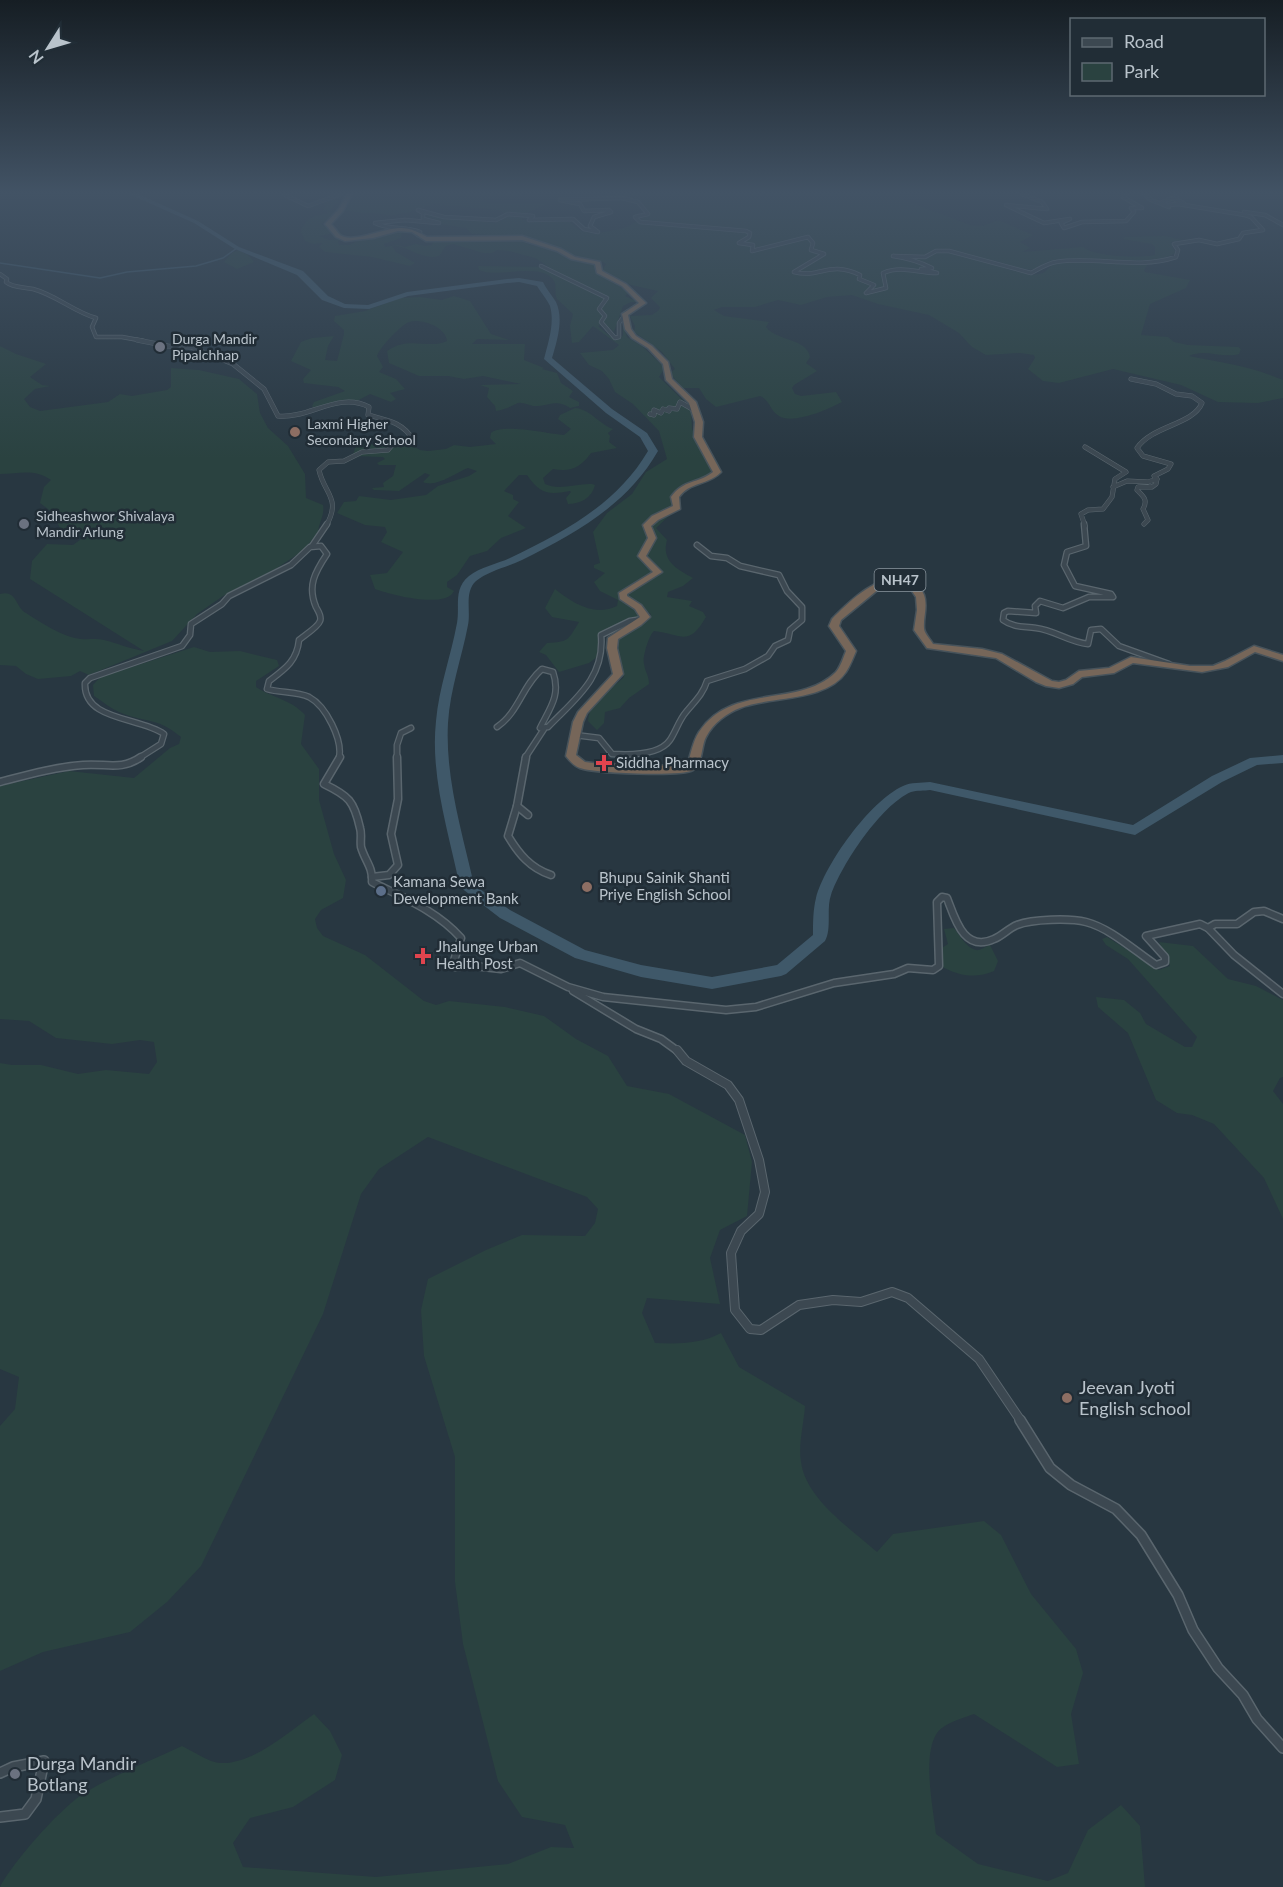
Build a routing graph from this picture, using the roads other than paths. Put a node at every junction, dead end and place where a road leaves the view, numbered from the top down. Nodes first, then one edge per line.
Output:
1 (6, 282) edge
2 (578, 282) edge
3 (618, 282) edge
4 (867, 282) edge
5 (885, 282) edge
6 (627, 312) junction
7 (1131, 379) dead end
8 (694, 410) junction
9 (650, 414) dead end
10 (1085, 447) dead end
11 (1157, 479) junction
12 (1113, 487) junction
13 (1144, 524) dead end
14 (697, 545) dead end
15 (312, 546) junction
16 (643, 619) junction
17 (1283, 658) edge
18 (1175, 668) junction
19 (497, 727) dead end
20 (411, 728) dead end
21 (544, 729) junction
22 (575, 735) junction
23 (0, 782) edge
24 (517, 806) junction
25 (528, 815) dead end
26 (551, 875) dead end
27 (372, 877) junction
28 (1283, 919) edge
29 (1208, 928) junction
30 (560, 983) junction
31 (1283, 994) edge
32 (1283, 1748) edge
33 (0, 1773) edge
34 (0, 1817) edge

1 - 15 street
2 - 6 street
3 - 6 highway
4 - 5 street
6 - 8 highway
7 - 11 street
8 - 9 street
8 - 16 highway
10 - 12 street
11 - 12 street
11 - 13 street
12 - 18 street
14 - 22 street
15 - 23 street
15 - 27 street
16 - 21 street
16 - 22 highway, NH47
17 - 18 highway, NH47
18 - 22 highway, NH47
19 - 21 street
20 - 27 street
21 - 24 street
24 - 25 street
24 - 26 street
27 - 30 street
28 - 29 street
29 - 30 street
29 - 31 street
30 - 32 street
33 - 34 street

